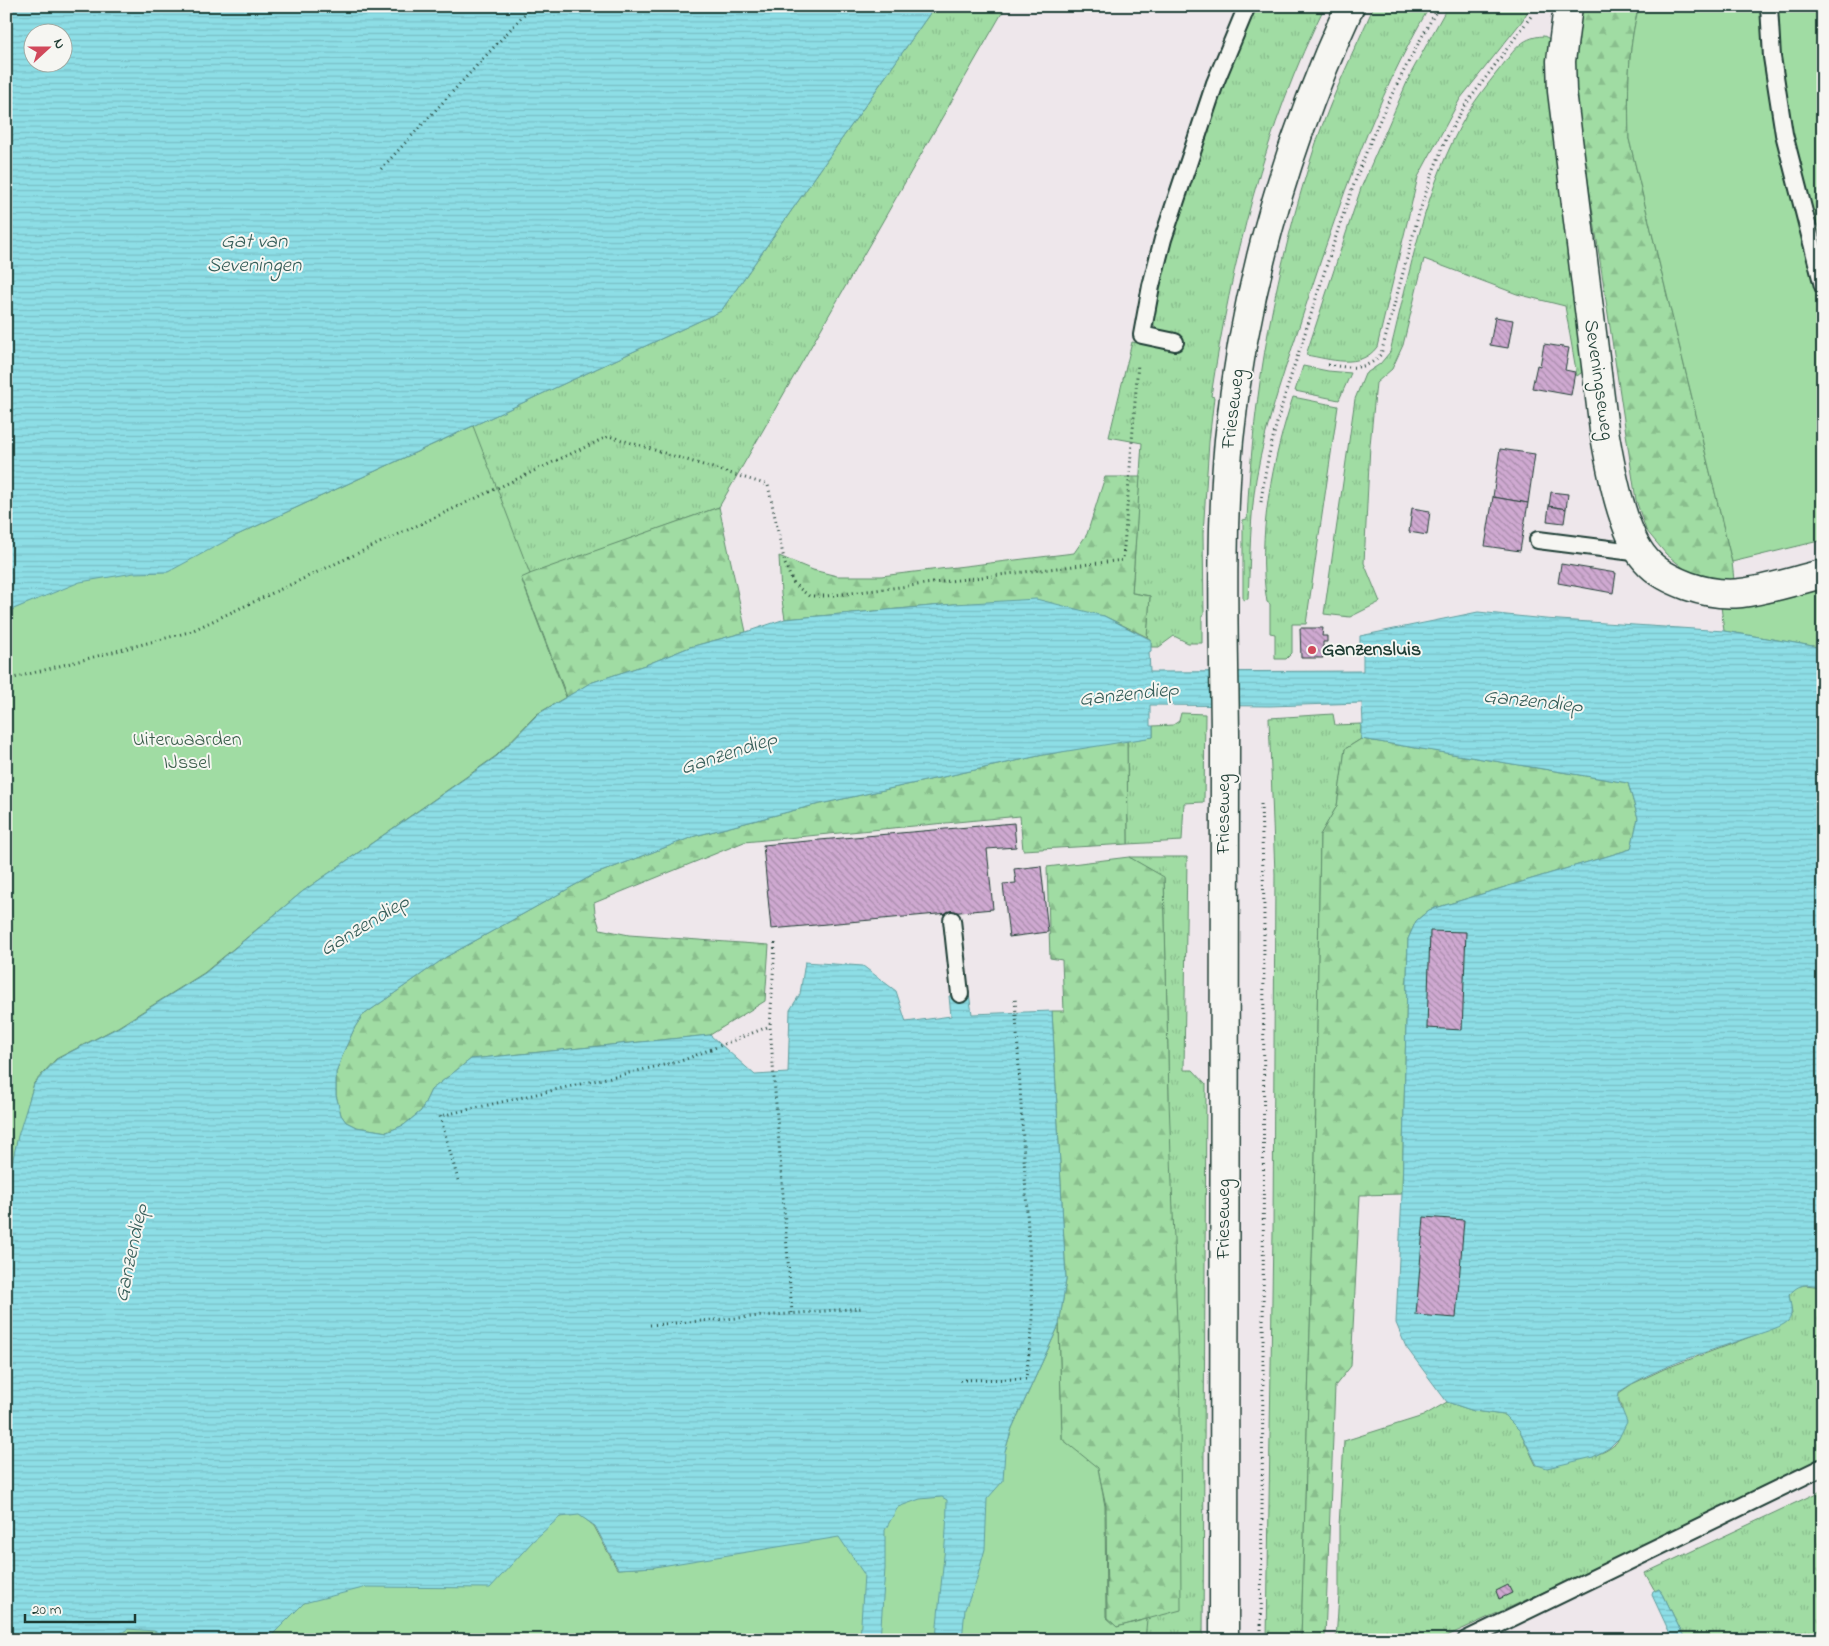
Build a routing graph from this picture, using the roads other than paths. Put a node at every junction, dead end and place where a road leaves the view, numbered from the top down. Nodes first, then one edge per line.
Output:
1 (1247, 6) edge
2 (1350, 6) edge
3 (1568, 6) edge
4 (1769, 6) edge
5 (1823, 286) edge
6 (1175, 342) dead end
7 (1538, 540) dead end
8 (1641, 553) junction
9 (1823, 574) edge
10 (952, 920) dead end
11 (960, 994) dead end
12 (1823, 1467) edge
13 (1224, 1640) edge
14 (1466, 1640) edge

1 - 6 lane
2 - 13 main road, Frieseweg
3 - 8 main road, Seveningseweg
4 - 5 lane
7 - 8 lane
8 - 9 main road, Seveningseweg
10 - 11 lane
12 - 14 lane

